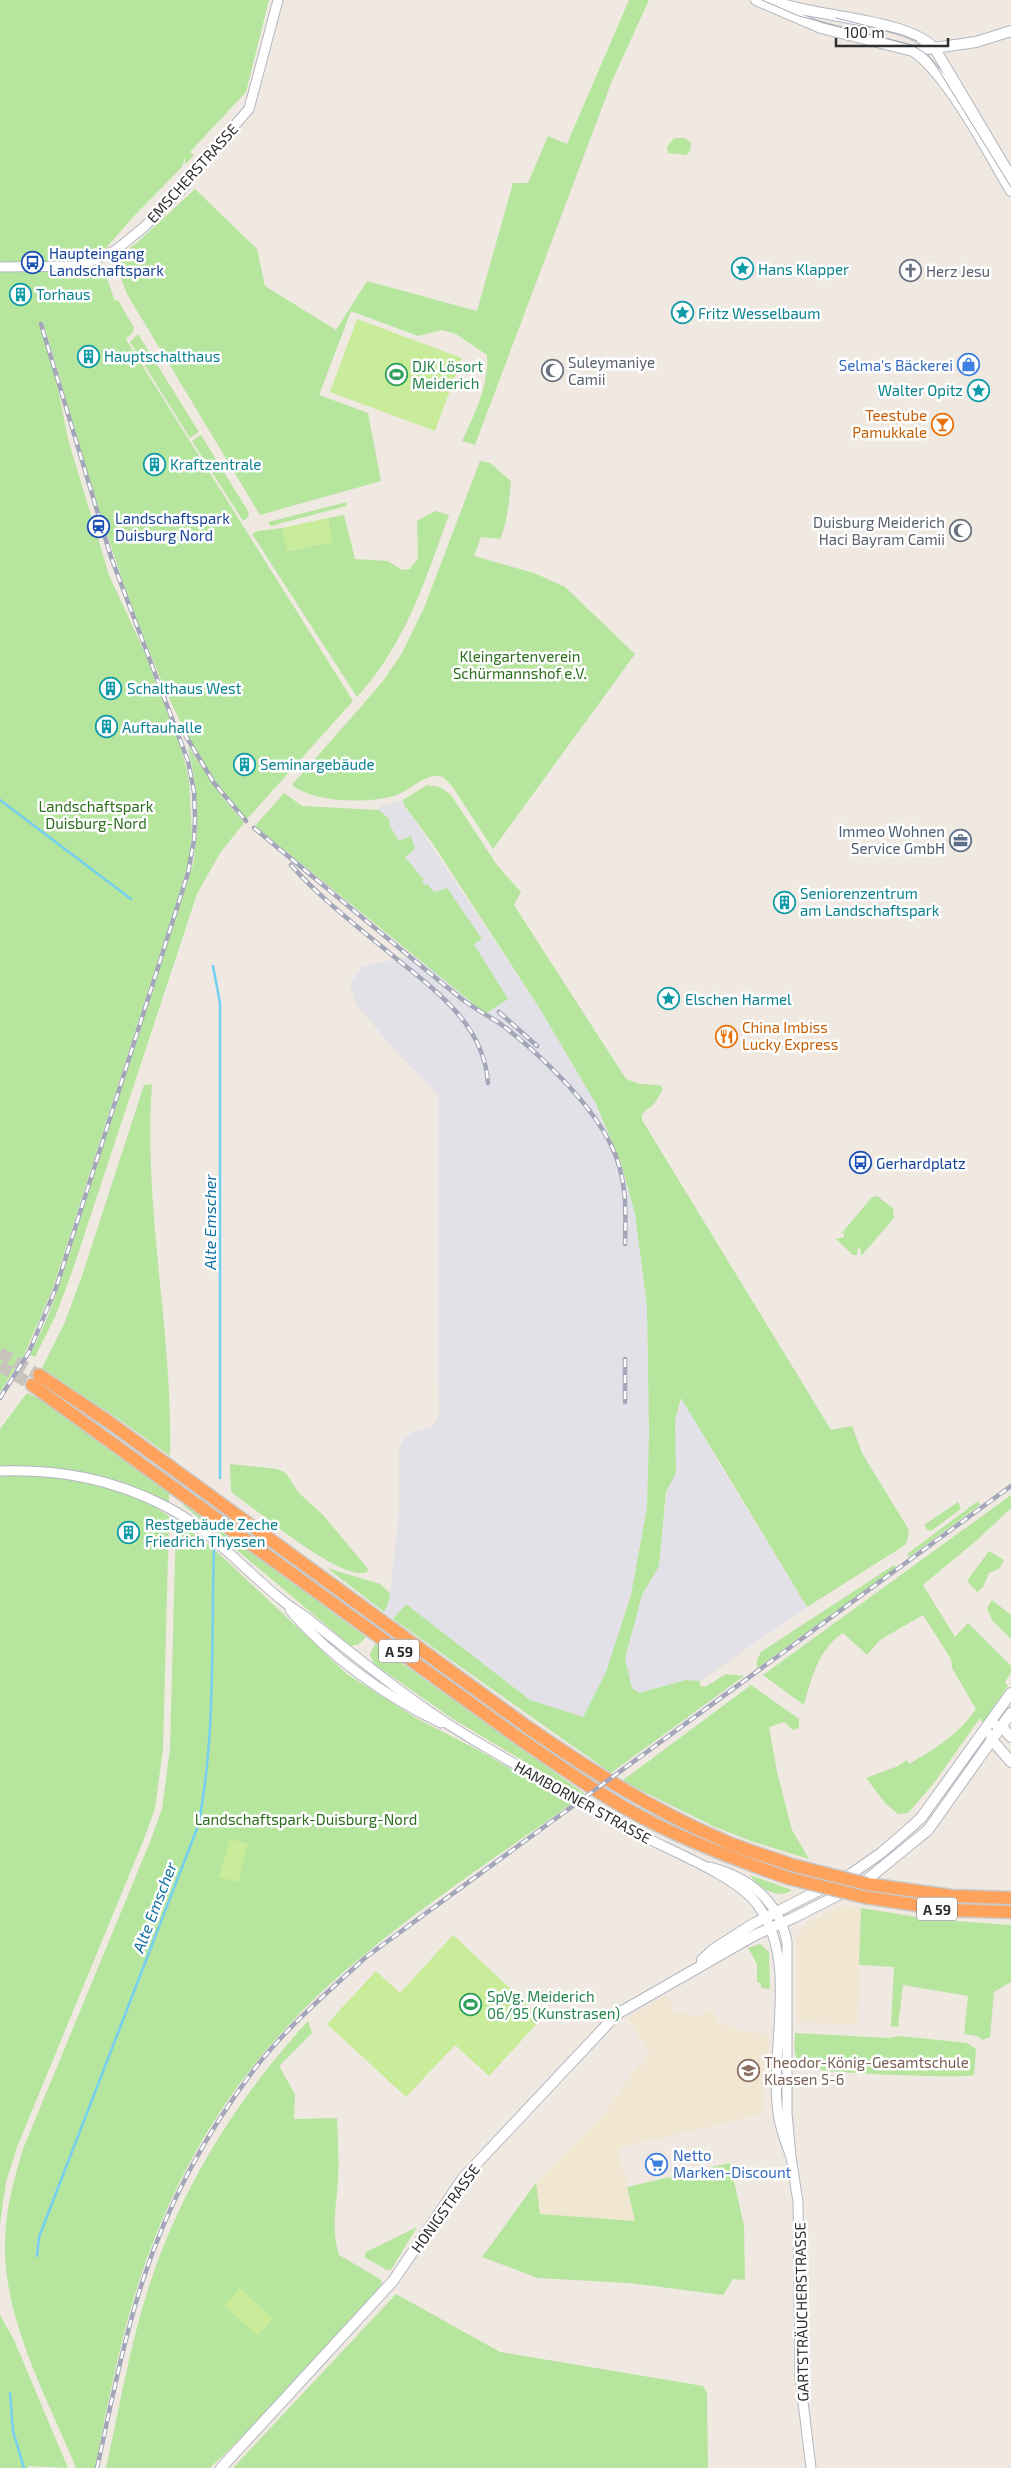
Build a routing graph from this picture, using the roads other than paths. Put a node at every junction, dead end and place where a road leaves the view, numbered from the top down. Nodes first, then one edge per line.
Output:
1 (278, 0) edge
2 (756, 0) edge
3 (772, 0) edge
4 (1011, 31) edge
5 (920, 36) junction
6 (958, 44) junction
7 (935, 49) junction
8 (913, 51) junction
9 (1010, 175) edge
10 (1011, 191) edge
11 (0, 267) edge
12 (0, 1471) edge
13 (1011, 1693) edge
14 (1011, 1713) edge
15 (988, 1724) junction
16 (1002, 1727) junction
17 (1011, 1737) edge
18 (992, 1740) junction
19 (1011, 1762) edge
20 (902, 1835) junction
21 (918, 1839) junction
22 (902, 1851) junction
23 (703, 1866) junction
24 (1011, 1898) edge
25 (776, 1912) junction
26 (1011, 1912) edge
27 (766, 1918) junction
28 (782, 1924) junction
29 (771, 1928) junction
30 (689, 1971) junction
31 (791, 2157) junction
32 (221, 2468) edge
33 (811, 2468) edge

1 - 11 street, EMSCHERSTRASSE
2 - 8 main road
3 - 5 main road
4 - 6 main road
5 - 6 main road
5 - 7 main road
6 - 7 main road
7 - 8 main road
7 - 9 main road
8 - 10 main road
12 - 23 street, HAMBORNER STRASSE
13 - 15 main road
14 - 16 main road
15 - 16 main road
15 - 18 main road
15 - 20 main road
16 - 17 main road
16 - 18 main road
18 - 19 main road
18 - 21 main road
20 - 21 main road
20 - 22 main road
20 - 25 main road
21 - 22 main road
22 - 28 main road
23 - 25 street, HAMBORNER STRASSE
23 - 27 street, HAMBORNER STRASSE
24 - 26 highway, A 59, bridge
25 - 27 main road, HONIGSTRASSE
25 - 28 street, HAMBORNER STRASSE
27 - 29 street, HAMBORNER STRASSE
27 - 30 main road, HONIGSTRASSE
28 - 29 main road, HONIGSTRASSE
28 - 31 street, GARTSTRÄUCHERSTRASSE
29 - 30 main road, HONIGSTRASSE
29 - 31 street, GARTSTRÄUCHERSTRASSE
30 - 32 main road, HONIGSTRASSE
31 - 33 street, GARTSTRÄUCHERSTRASSE

